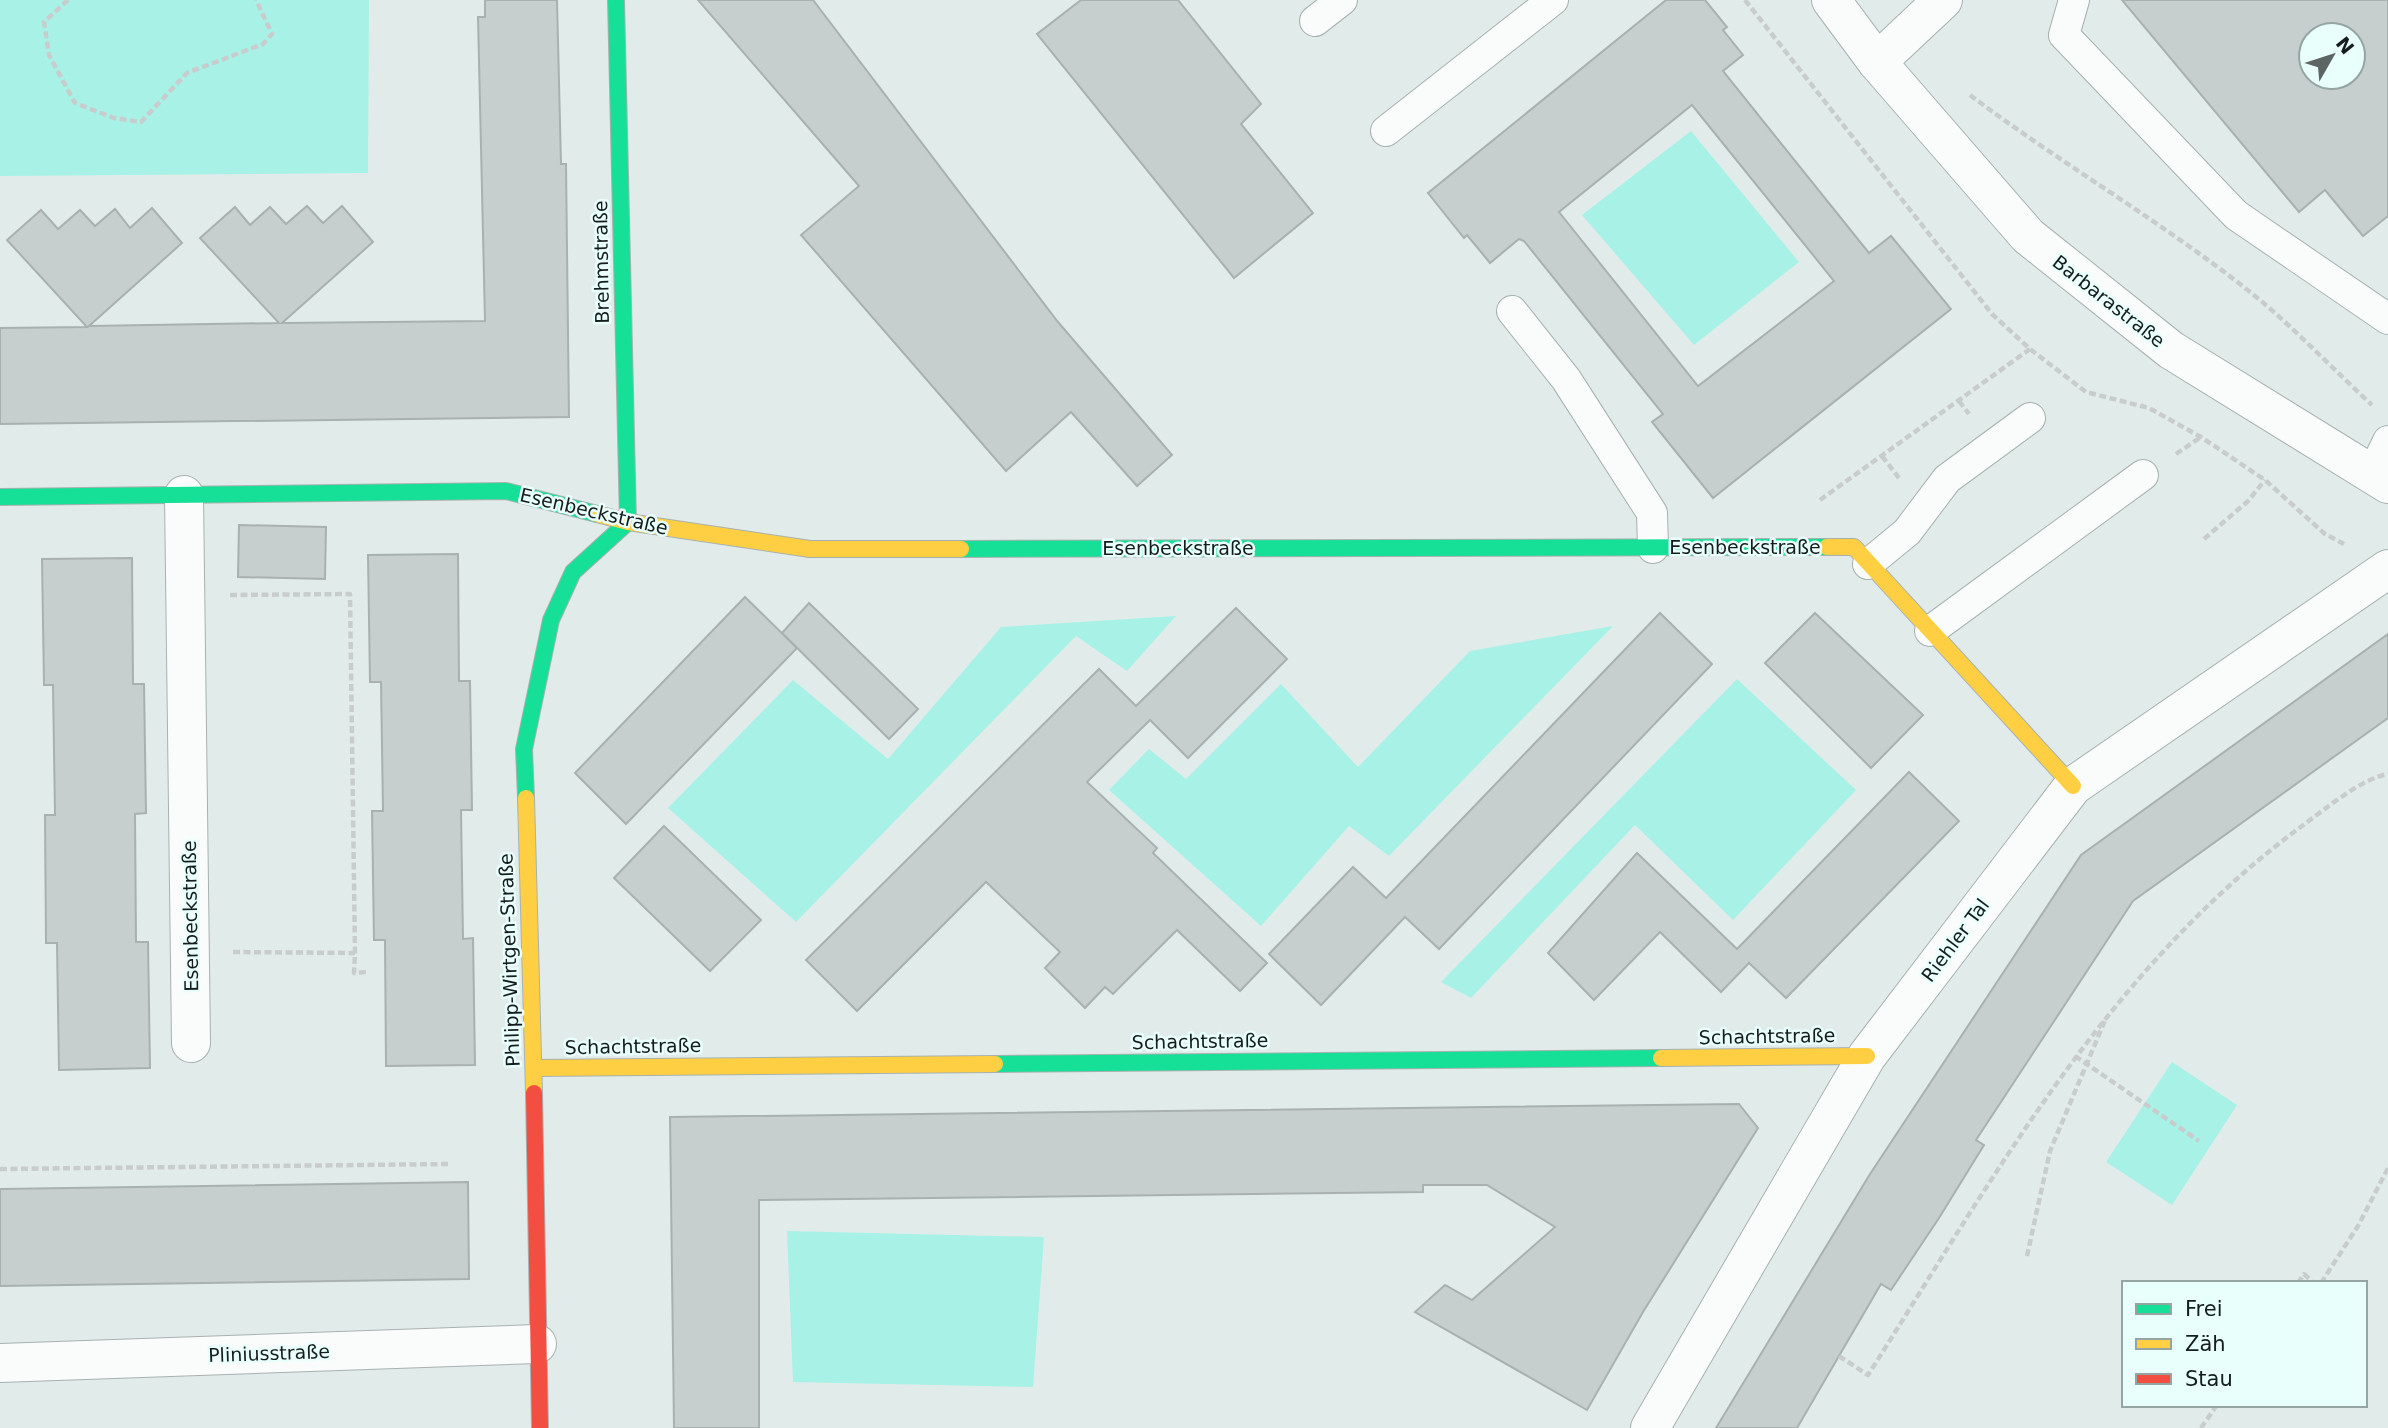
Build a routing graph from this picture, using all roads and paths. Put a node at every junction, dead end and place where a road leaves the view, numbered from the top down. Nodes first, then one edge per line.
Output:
1 (68, 0) edge
2 (256, 0) edge
3 (616, 0) edge
4 (1342, 0) edge
5 (1553, 0) edge
6 (1745, 0) edge
7 (1831, 0) edge
8 (1943, 0) edge
9 (2074, 0) edge
10 (1315, 21) dead end
11 (1877, 62) junction
12 (1966, 93) dead end
13 (1387, 131) dead end
14 (1512, 311) dead end
15 (2388, 319) edge
16 (2030, 349) junction
17 (2030, 418) dead end
18 (2384, 427) edge
19 (2143, 475) dead end
20 (2380, 479) edge
21 (2265, 480) junction
22 (184, 495) junction
23 (0, 497) edge
24 (628, 522) junction
25 (2204, 539) dead end
26 (2346, 545) dead end
27 (1812, 547) junction
28 (1653, 548) junction
29 (1868, 564) junction
30 (2388, 569) edge
31 (185, 595) junction
32 (1930, 631) junction
33 (2388, 774) edge
34 (2073, 786) junction
35 (190, 951) junction
36 (355, 953) junction
37 (367, 972) dead end
38 (2109, 1011) junction
39 (191, 1043) dead end
40 (1867, 1056) junction
41 (2075, 1056) junction
42 (2085, 1064) junction
43 (534, 1068) junction
44 (2199, 1142) dead end
45 (451, 1164) dead end
46 (2388, 1168) edge
47 (0, 1169) edge
48 (2028, 1256) dead end
49 (2299, 1281) edge
50 (2312, 1281) edge
51 (2322, 1281) edge
52 (537, 1344) junction
53 (1839, 1356) dead end
54 (0, 1363) edge
55 (2216, 1407) edge
56 (540, 1428) edge
57 (1650, 1428) edge
58 (2201, 1428) edge

1 - 2 path
3 - 24 street, Brehmstraße
4 - 10 lane
5 - 13 lane
6 - 16 path
7 - 11 street, Barbarastraße
8 - 11 street
9 - 15 lane
11 - 20 street, Barbarastraße
12 - 18 path
14 - 28 lane
16 - 21 path
16 - 27 path
17 - 29 lane
18 - 20 lane
19 - 32 lane
21 - 25 path
21 - 26 path
22 - 23 street, Esenbeckstraße
22 - 24 street, Esenbeckstraße
22 - 31 street, Esenbeckstraße
24 - 28 street, Esenbeckstraße
24 - 43 street, Philipp-Wirtgen-Straße
27 - 28 street, Esenbeckstraße
27 - 29 street, Esenbeckstraße
29 - 32 street, Esenbeckstraße
30 - 34 street, Riehler Tal
31 - 35 street, Esenbeckstraße
31 - 36 path
32 - 34 street, Esenbeckstraße
33 - 38 path
34 - 40 street, Riehler Tal
35 - 36 path
35 - 39 street, Esenbeckstraße
36 - 37 path
38 - 41 path
38 - 42 path
40 - 43 street, Schachtstraße
40 - 57 street, Riehler Tal
41 - 42 path
41 - 53 path
42 - 44 path
42 - 48 path
43 - 52 street, Philipp-Wirtgen-Straße
45 - 47 path
46 - 51 path
49 - 50 path
52 - 54 street, Pliniusstraße
52 - 56 street, Philipp-Wirtgen-Straße
55 - 58 path

